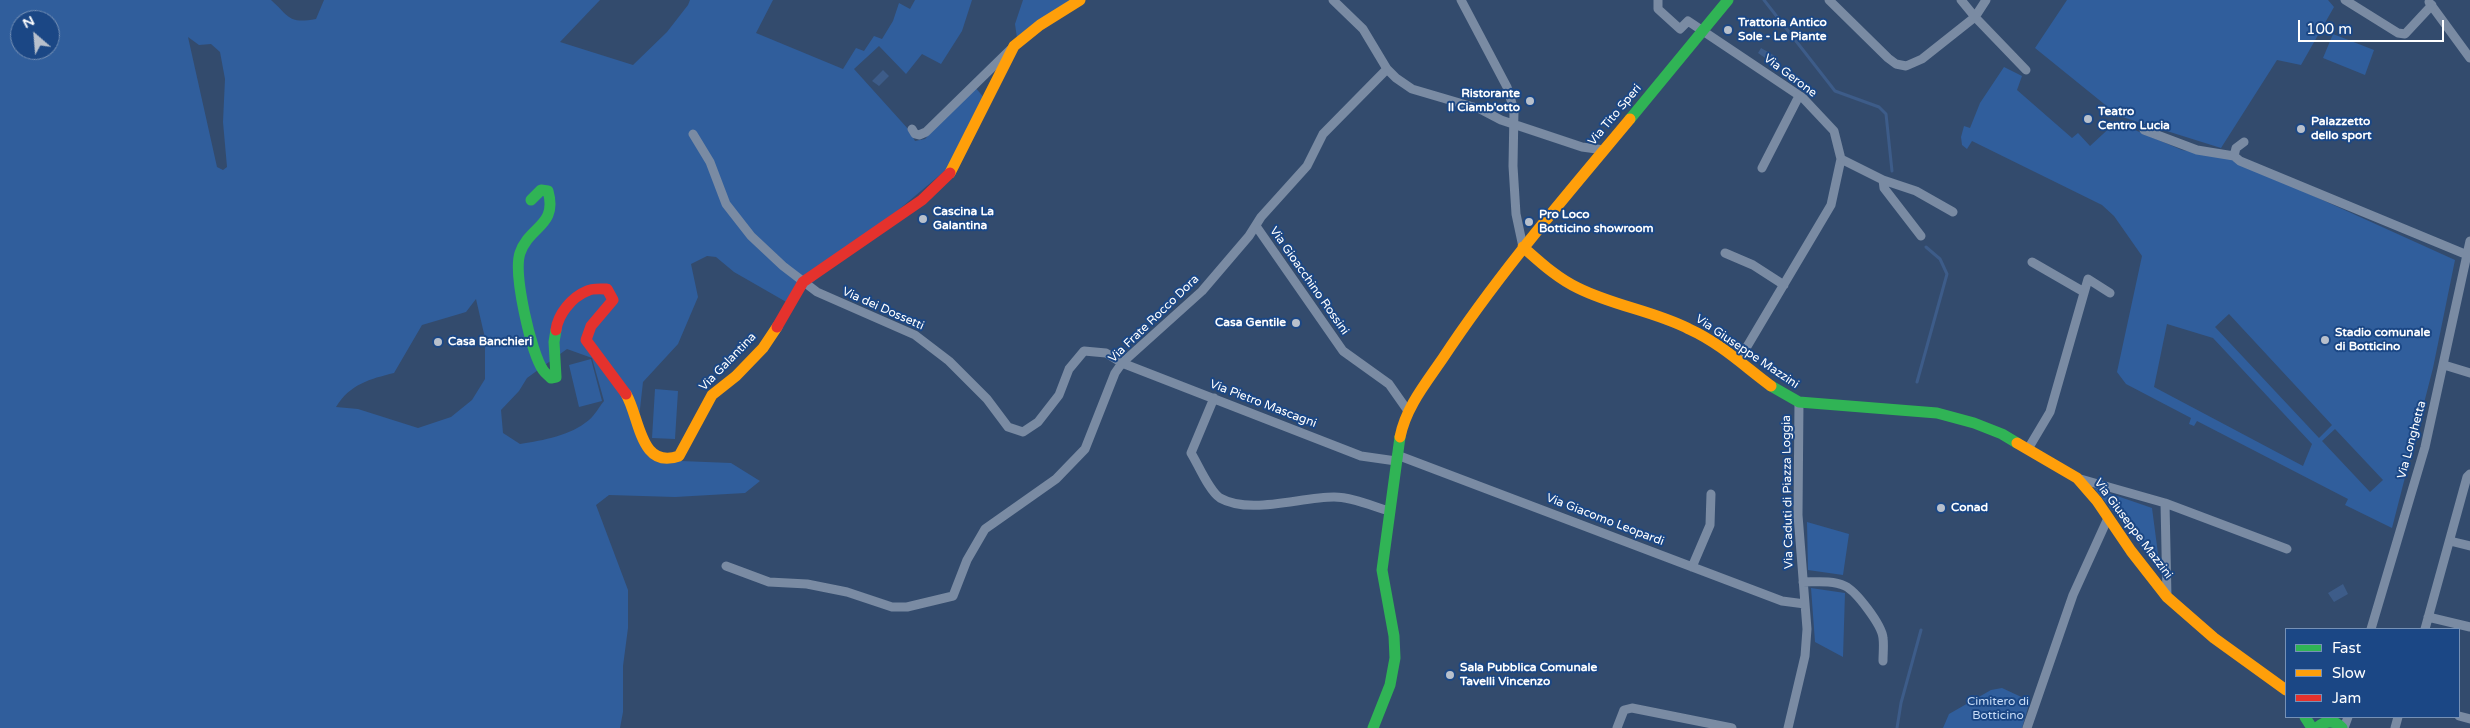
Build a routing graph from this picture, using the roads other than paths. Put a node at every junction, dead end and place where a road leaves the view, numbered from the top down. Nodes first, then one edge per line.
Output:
1 (1080, 0) edge
2 (1333, 0) edge
3 (1461, 0) edge
4 (1658, 0) edge
5 (1728, 0) edge
6 (1829, 0) edge
7 (1961, 0) edge
8 (1986, 0) edge
9 (2345, 0) edge
10 (2430, 2) edge
11 (1974, 18) junction
12 (1703, 30) junction
13 (1014, 46) junction
14 (2470, 58) edge
15 (1387, 69) junction
16 (2026, 70) dead end
17 (1799, 96) junction
18 (1515, 124) junction
19 (912, 129) dead end
20 (2144, 130) dead end
21 (693, 134) dead end
22 (2244, 142) dead end
23 (1604, 150) junction
24 (2234, 156) junction
25 (1841, 159) junction
26 (1762, 168) dead end
27 (1883, 180) junction
28 (531, 200) dead end
29 (1953, 212) dead end
30 (1256, 226) junction
31 (1921, 236) dead end
32 (2470, 241) edge
33 (1523, 247) junction
34 (1725, 254) dead end
35 (2468, 255) edge
36 (2032, 262) dead end
37 (803, 282) junction
38 (1784, 285) junction
39 (2084, 292) junction
40 (2110, 293) dead end
41 (1739, 360) junction
42 (1122, 363) junction
43 (2444, 365) junction
44 (2470, 373) edge
45 (1214, 398) junction
46 (1799, 402) junction
47 (1408, 411) junction
48 (2028, 450) junction
49 (1397, 458) junction
50 (2470, 474) edge
51 (2076, 478) junction
52 (1712, 494) dead end
53 (2165, 502) junction
54 (1390, 511) junction
55 (2108, 518) junction
56 (2450, 541) junction
57 (2470, 546) edge
58 (2287, 549) dead end
59 (726, 566) dead end
60 (1692, 567) junction
61 (1802, 582) junction
62 (2168, 597) junction
63 (1805, 604) junction
64 (2428, 617) junction
65 (2470, 627) edge
66 (2371, 628) edge
67 (2425, 628) edge
68 (1883, 661) dead end
69 (2285, 689) edge
70 (2335, 722) edge
71 (1373, 728) edge
72 (1617, 728) edge
73 (1732, 728) edge
74 (1788, 728) edge
75 (2027, 728) edge
76 (2316, 728) edge

1 - 13 street, Via Galantina
2 - 15 street
3 - 18 street
4 - 12 street
5 - 12 street, Via Tito Speri
6 - 11 street
7 - 11 street
8 - 11 street
9 - 10 street
10 - 14 street
11 - 16 street
12 - 17 street, Via Gerone
12 - 23 street, Via Tito Speri
13 - 19 street, Via Galantina
13 - 37 street, Via Galantina
15 - 18 street
15 - 30 street, Via Frate Rocco Dora
17 - 25 street, Via Gerone
17 - 26 street
18 - 23 street
18 - 33 street
20 - 24 street
21 - 37 street, Via dei Dossetti
22 - 24 street
23 - 33 street, Via Tito Speri
24 - 35 street
25 - 27 street
25 - 38 street, Via Gerone
27 - 29 street
27 - 31 street
28 - 37 street, Via Galantina
30 - 42 street, Via Frate Rocco Dora
30 - 47 street, Via Gioacchino Rossini
32 - 35 street, Via Longhetta
33 - 41 street, Via Giuseppe Mazzini
33 - 47 street, Via Tito Speri
34 - 38 street
35 - 43 street, Via Longhetta
36 - 39 street
37 - 42 street, Via dei Dossetti
38 - 41 street, Via Gerone
39 - 40 street
39 - 48 street
41 - 46 street, Via Giuseppe Mazzini
42 - 45 street, Via Pietro Mascagni
42 - 59 street, Via Frate Rocco Dora
43 - 44 street
43 - 66 street, Via Longhetta
45 - 49 street, Via Pietro Mascagni
45 - 54 street
46 - 48 street, Via Giuseppe Mazzini
46 - 61 street, Via Caduti di Piazza Loggia
47 - 49 street, Via Tito Speri
48 - 51 street, Via Giuseppe Mazzini
49 - 54 street, Via Tito Speri
49 - 60 street, Via Giacomo Leopardi
50 - 56 street
51 - 53 street, Via Giuseppe Mazzini
51 - 55 street, Via Giuseppe Mazzini
52 - 60 street
53 - 58 street, Via Giuseppe Mazzini
53 - 62 street, Via Giuseppe Mazzini
54 - 71 street, Via Tito Speri
55 - 62 street, Via Giuseppe Mazzini
55 - 75 street
56 - 57 street
56 - 64 street
60 - 63 street, Via Giacomo Leopardi
61 - 63 street, Via Caduti di Piazza Loggia
61 - 68 street, Via Caduti di Piazza Loggia
62 - 69 street, Via Giuseppe Mazzini
63 - 74 street, Via Caduti di Piazza Loggia
64 - 65 street
64 - 67 street
70 - 76 street
72 - 73 street

